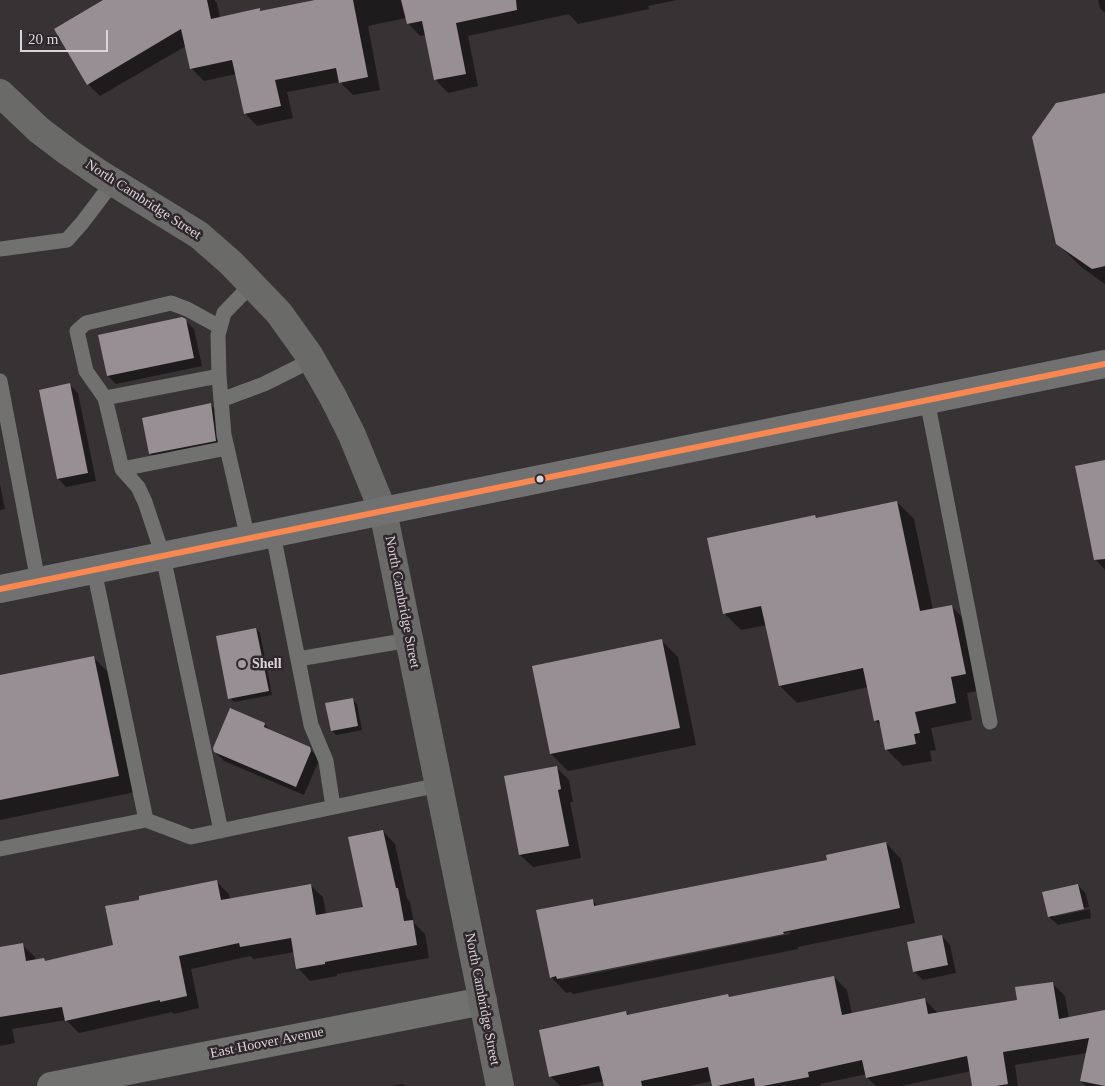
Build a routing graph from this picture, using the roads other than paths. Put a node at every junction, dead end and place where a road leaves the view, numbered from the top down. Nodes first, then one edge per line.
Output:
1 (0, 93) edge
2 (114, 182) junction
3 (0, 249) edge
4 (252, 284) junction
5 (220, 327) junction
6 (312, 360) junction
7 (1105, 364) edge
8 (219, 376) junction
9 (0, 381) edge
10 (105, 398) junction
11 (221, 400) junction
12 (927, 400) junction
13 (227, 448) junction
14 (122, 469) junction
15 (383, 511) junction
16 (260, 536) junction
17 (163, 556) junction
18 (94, 570) junction
19 (38, 581) junction
20 (0, 589) edge
21 (409, 640) junction
22 (298, 659) junction
23 (990, 722) dead end
24 (439, 785) junction
25 (334, 807) junction
26 (146, 820) junction
27 (221, 831) junction
28 (0, 849) edge
29 (483, 1001) junction
30 (51, 1086) edge
31 (500, 1086) edge

1 - 2 street, North Cambridge Street
2 - 3 lane
2 - 4 street, North Cambridge Street
4 - 5 lane
4 - 6 street, North Cambridge Street
5 - 8 lane
5 - 10 lane
6 - 11 lane
6 - 15 street, North Cambridge Street
7 - 12 main road
8 - 10 lane
8 - 11 lane
9 - 19 lane
10 - 14 lane
11 - 13 lane
12 - 15 main road
12 - 23 lane
13 - 14 lane
13 - 16 lane
14 - 17 lane
15 - 16 main road
15 - 21 street, North Cambridge Street
16 - 17 main road
16 - 22 lane
17 - 18 main road
17 - 27 lane
18 - 19 main road
18 - 26 lane
19 - 20 main road
21 - 22 lane
21 - 24 street, North Cambridge Street
22 - 25 lane
24 - 25 lane
24 - 29 street, North Cambridge Street
25 - 27 lane
26 - 27 lane
26 - 28 lane
29 - 30 street, East Hoover Avenue
29 - 31 street, North Cambridge Street

